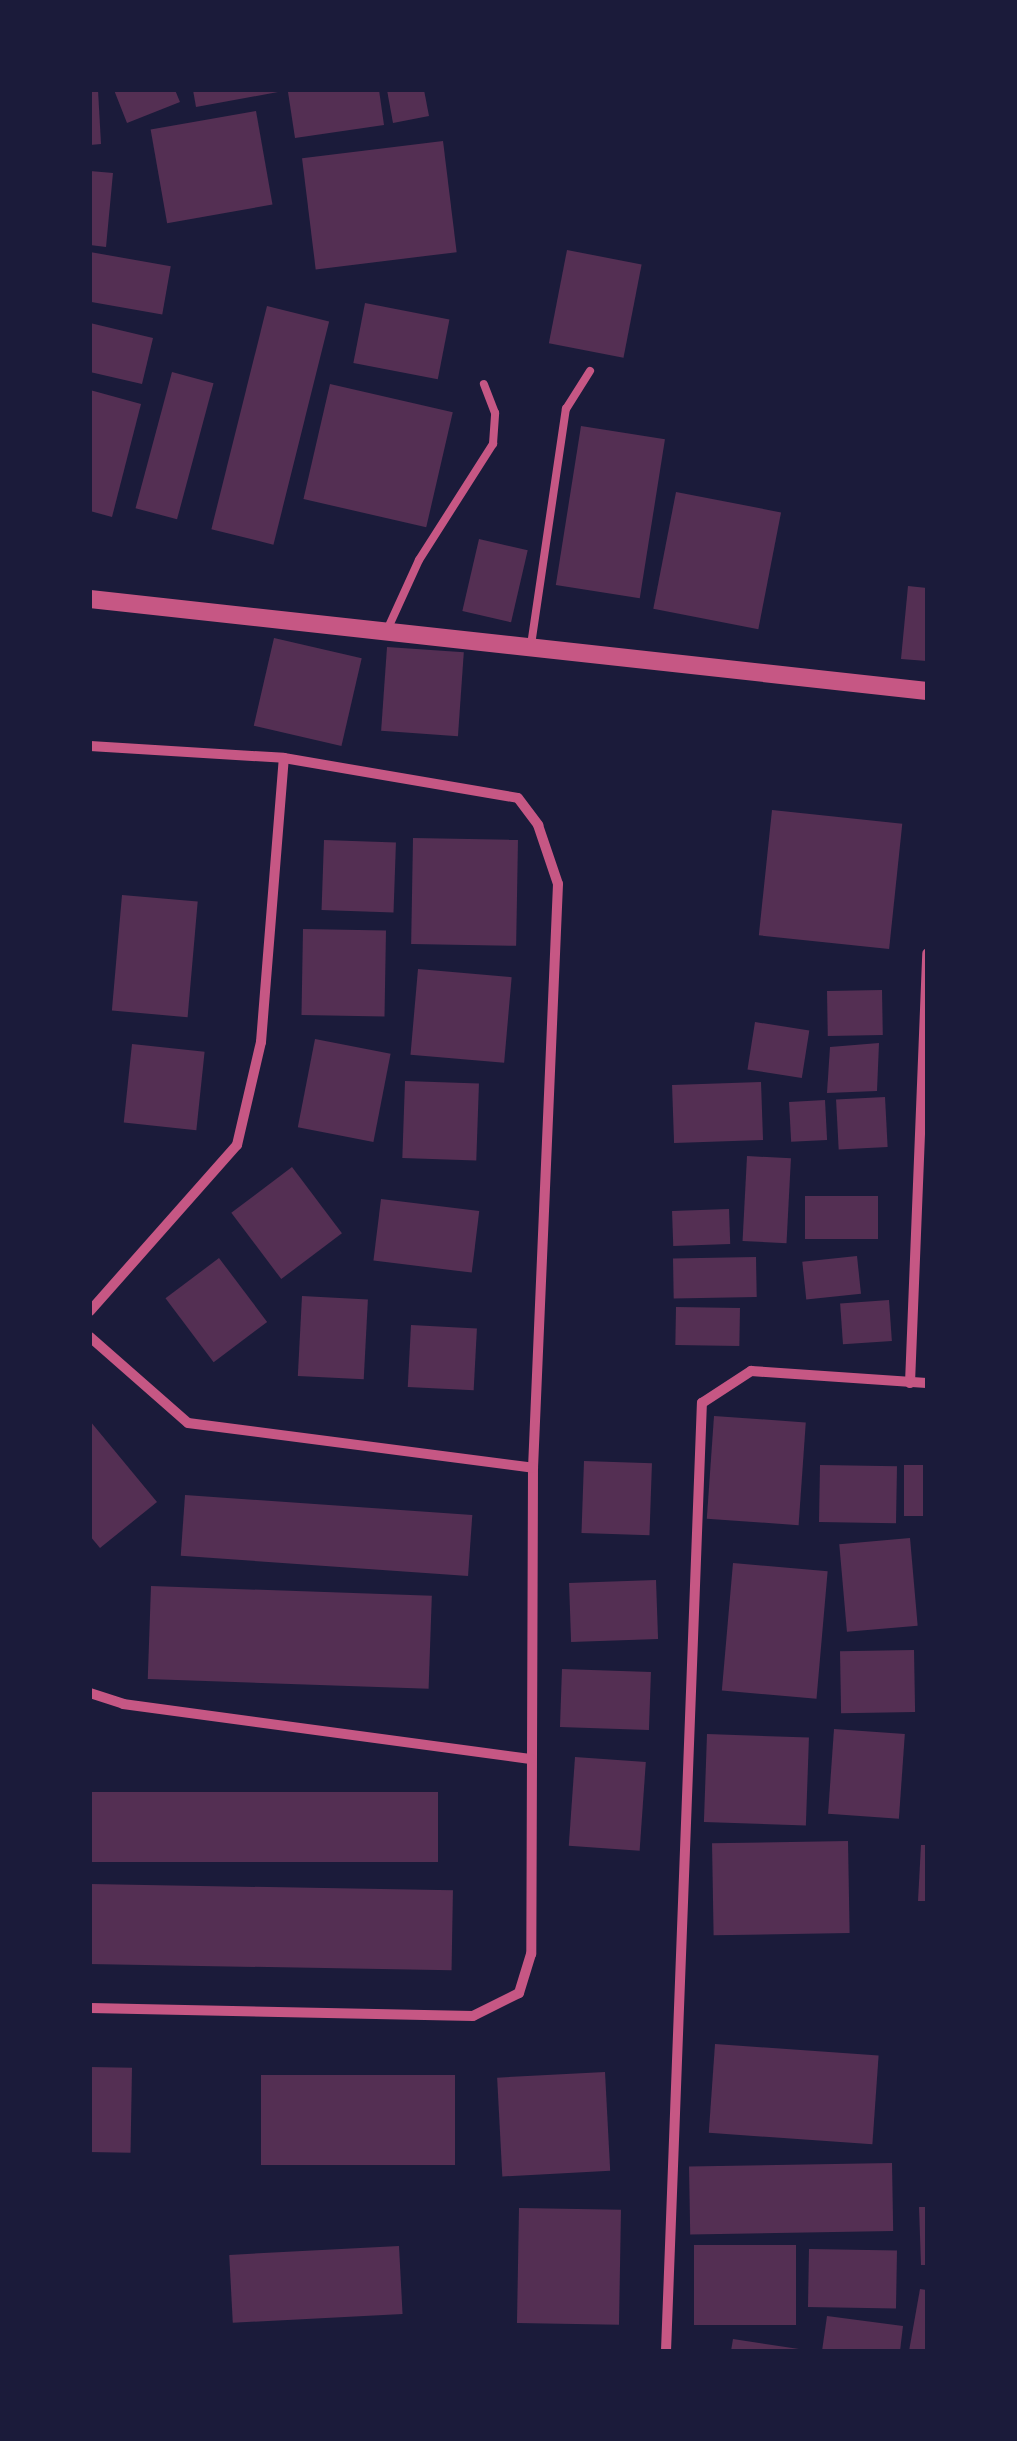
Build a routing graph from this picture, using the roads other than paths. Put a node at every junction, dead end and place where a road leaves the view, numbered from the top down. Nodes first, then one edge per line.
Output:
1 (590, 371) dead end
2 (484, 384) dead end
3 (90, 599) edge
4 (388, 628) junction
5 (531, 646) junction
6 (927, 691) edge
7 (90, 746) edge
8 (284, 758) junction
9 (927, 952) edge
10 (90, 1311) edge
11 (90, 1337) edge
12 (910, 1383) junction
13 (927, 1383) edge
14 (533, 1468) junction
15 (90, 1693) edge
16 (530, 1758) junction
17 (90, 2008) edge
18 (666, 2351) edge

1 - 5 lane
2 - 4 lane
3 - 4 street
4 - 5 street
5 - 6 street
7 - 8 street
8 - 10 street
8 - 14 street
9 - 12 street
11 - 14 street
12 - 13 street
12 - 18 street
14 - 16 street
15 - 16 street
16 - 17 street

